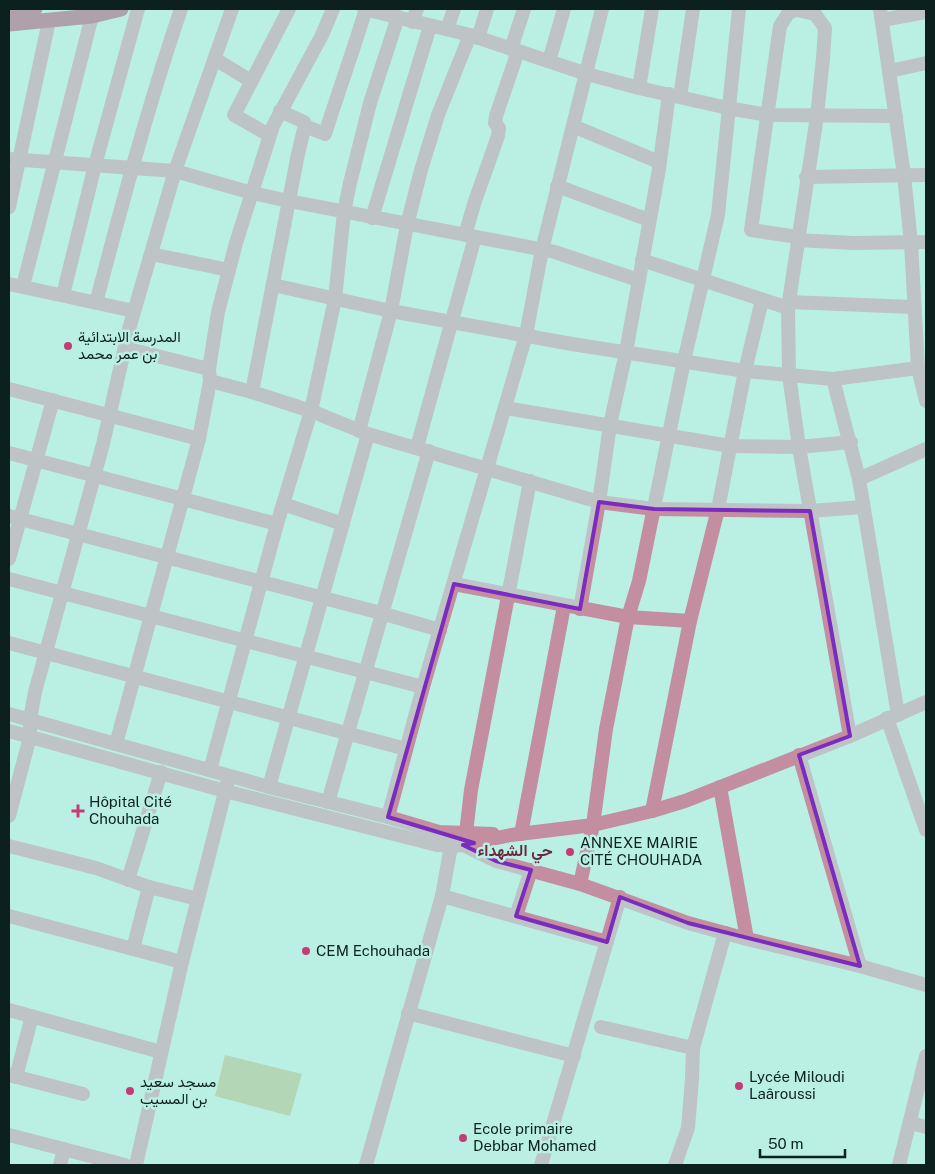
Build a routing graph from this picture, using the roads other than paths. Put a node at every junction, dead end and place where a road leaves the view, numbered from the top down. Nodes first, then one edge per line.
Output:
1 (35, 9) edge
2 (122, 9) edge
3 (138, 9) edge
4 (181, 9) edge
5 (232, 9) edge
6 (289, 9) edge
7 (333, 9) edge
8 (365, 9) edge
9 (454, 9) edge
10 (487, 9) edge
11 (524, 9) edge
12 (564, 9) edge
13 (602, 9) edge
14 (652, 9) edge
15 (693, 9) edge
16 (739, 9) edge
17 (797, 9) edge
18 (926, 12) edge
19 (414, 15) edge
20 (881, 15) edge
21 (10, 16) edge
22 (92, 16) junction
23 (398, 17) junction
24 (49, 21) junction
25 (430, 26) junction
26 (447, 29) junction
27 (474, 37) junction
28 (515, 50) junction
29 (215, 59) junction
30 (550, 61) junction
31 (926, 63) edge
32 (890, 71) junction
33 (587, 74) junction
34 (251, 81) junction
35 (639, 88) junction
36 (675, 96) junction
37 (728, 108) junction
38 (280, 111) junction
39 (767, 114) junction
40 (817, 116) junction
41 (896, 116) junction
42 (305, 126) junction
43 (573, 126) junction
44 (269, 135) junction
45 (14, 160) edge
46 (659, 162) junction
47 (54, 163) junction
48 (95, 165) junction
49 (132, 167) junction
50 (175, 171) junction
51 (926, 175) edge
52 (904, 176) junction
53 (806, 177) junction
54 (557, 186) junction
55 (252, 193) junction
56 (289, 201) junction
57 (9, 207) edge
58 (344, 212) junction
59 (372, 218) junction
60 (649, 220) junction
61 (407, 225) junction
62 (470, 236) junction
63 (798, 238) junction
64 (926, 242) edge
65 (911, 243) junction
66 (542, 250) junction
67 (151, 254) junction
68 (642, 260) junction
69 (229, 270) junction
70 (703, 279) junction
71 (638, 280) junction
72 (16, 285) edge
73 (274, 285) junction
74 (63, 295) junction
75 (335, 299) junction
76 (762, 300) junction
77 (96, 303) junction
78 (788, 305) junction
79 (913, 307) junction
80 (134, 311) junction
81 (391, 311) junction
82 (452, 322) junction
83 (526, 335) junction
84 (125, 348) junction
85 (626, 352) junction
86 (684, 361) junction
87 (918, 368) junction
88 (745, 371) junction
89 (210, 375) junction
90 (789, 375) junction
91 (834, 379) junction
92 (9, 389) edge
93 (252, 392) junction
94 (53, 400) junction
95 (926, 401) edge
96 (506, 408) junction
97 (311, 412) junction
98 (110, 416) junction
99 (610, 425) junction
100 (363, 433) junction
101 (669, 436) junction
102 (199, 439) junction
103 (851, 442) junction
104 (730, 446) junction
105 (799, 447) junction
106 (423, 449) junction
107 (926, 449) edge
108 (9, 453) edge
109 (37, 461) junction
110 (488, 468) junction
111 (94, 476) junction
112 (859, 479) junction
113 (530, 481) junction
114 (182, 499) junction
115 (599, 502) junction
116 (283, 504) junction
117 (863, 507) junction
118 (718, 509) junction
119 (654, 510) junction
120 (810, 511) junction
121 (14, 518) edge
122 (277, 524) junction
123 (343, 524) junction
124 (79, 535) junction
125 (167, 557) junction
126 (9, 559) edge
127 (9, 579) edge
128 (261, 582) junction
129 (454, 584) junction
130 (62, 593) junction
131 (508, 595) junction
132 (322, 597) junction
133 (564, 606) junction
134 (580, 609) junction
135 (381, 613) junction
136 (150, 616) junction
137 (628, 617) junction
138 (690, 621) junction
139 (440, 630) junction
140 (245, 641) junction
141 (9, 643) edge
142 (46, 653) junction
143 (305, 657) junction
144 (365, 672) junction
145 (135, 676) junction
146 (423, 687) junction
147 (230, 701) junction
148 (926, 702) edge
149 (9, 714) edge
150 (893, 716) junction
151 (288, 717) junction
152 (30, 719) junction
153 (9, 731) edge
154 (348, 733) junction
155 (850, 736) junction
156 (30, 737) junction
157 (116, 744) junction
158 (406, 749) junction
159 (799, 755) junction
160 (210, 770) junction
161 (161, 772) junction
162 (229, 776) junction
163 (269, 787) junction
164 (720, 787) junction
165 (225, 791) junction
166 (328, 802) junction
167 (652, 811) junction
168 (9, 816) edge
169 (388, 817) junction
170 (592, 825) junction
171 (926, 830) edge
172 (516, 834) junction
173 (460, 841) junction
174 (9, 846) edge
175 (531, 870) junction
176 (128, 880) junction
177 (580, 884) junction
178 (149, 887) junction
179 (442, 896) junction
180 (620, 897) junction
181 (198, 899) junction
182 (9, 916) edge
183 (516, 916) junction
184 (726, 933) junction
185 (747, 939) junction
186 (607, 942) junction
187 (133, 949) junction
188 (182, 962) junction
189 (860, 966) junction
190 (926, 985) edge
191 (9, 1010) edge
192 (408, 1013) junction
193 (32, 1016) junction
194 (601, 1027) dead end
195 (693, 1048) junction
196 (161, 1052) junction
197 (574, 1056) junction
198 (926, 1056) edge
199 (12, 1076) edge
200 (82, 1094) dead end
201 (911, 1123) junction
202 (926, 1127) edge
203 (9, 1135) edge
204 (64, 1149) junction
205 (60, 1165) edge
206 (125, 1165) edge
207 (136, 1165) edge
208 (366, 1165) edge
209 (541, 1165) edge
210 (675, 1165) edge
211 (900, 1165) edge

1 - 21 main road
2 - 22 main road
3 - 48 street
4 - 49 street
5 - 29 street
6 - 34 street
7 - 38 street
8 - 23 street
8 - 42 street
9 - 26 street
10 - 27 street
11 - 28 street
12 - 30 street
13 - 33 street
14 - 35 street
15 - 36 street
16 - 37 street
17 - 39 street
17 - 40 street
18 - 20 street
19 - 23 street
19 - 25 street
20 - 32 street
21 - 24 main road
22 - 24 main road
22 - 47 street
23 - 58 street
24 - 45 street
25 - 26 street
25 - 59 street
26 - 27 street
27 - 28 street
27 - 61 street
28 - 30 street
28 - 62 street
29 - 34 street
29 - 50 street
30 - 33 street
31 - 32 street
32 - 41 street
33 - 35 street
33 - 43 street
34 - 44 street
35 - 36 street
36 - 37 street
36 - 46 street
37 - 39 street
37 - 70 street
38 - 42 street
38 - 44 street
39 - 40 street
39 - 63 street
40 - 41 street
40 - 53 street
41 - 52 street
42 - 56 street
43 - 46 street
43 - 54 street
44 - 55 street
45 - 47 street
45 - 57 street
46 - 60 street
47 - 48 street
47 - 72 street
48 - 49 street
48 - 74 street
49 - 50 street
49 - 77 street
50 - 55 street
50 - 67 street
51 - 52 street
52 - 53 street
52 - 65 street
53 - 63 street
54 - 60 street
54 - 66 street
55 - 56 street
55 - 69 street
56 - 58 street
56 - 73 street
58 - 59 street
58 - 75 street
59 - 61 street
60 - 68 street
61 - 62 street
61 - 81 street
62 - 66 street
62 - 82 street
63 - 65 street
63 - 78 street
64 - 65 street
65 - 79 street
66 - 71 street
66 - 83 street
67 - 69 street
67 - 80 street
68 - 70 street
68 - 71 street
69 - 89 street
70 - 76 street
70 - 86 street
71 - 85 street
72 - 74 street
73 - 75 street
73 - 93 street
74 - 77 street
75 - 81 street
75 - 97 street
76 - 78 street
76 - 88 street
77 - 80 street
78 - 79 street
78 - 90 street
79 - 87 street
80 - 84 street
81 - 82 street
81 - 100 street
82 - 83 street
82 - 106 street
83 - 85 street
83 - 96 street
84 - 89 street
84 - 98 street
85 - 86 street
85 - 99 street
86 - 88 street
86 - 101 street
87 - 91 street
87 - 95 street
88 - 90 street
88 - 104 street
89 - 93 street
89 - 102 street
90 - 91 street
90 - 105 street
91 - 103 street
92 - 94 street
93 - 97 street
94 - 98 street
94 - 109 street
96 - 99 street
96 - 110 street
97 - 100 street
97 - 116 street
98 - 102 street
98 - 111 street
99 - 101 street
99 - 115 street
100 - 106 street
100 - 123 street
101 - 104 street
101 - 119 street
102 - 114 street
103 - 105 street
103 - 112 street
104 - 105 street
104 - 118 street
105 - 120 street
106 - 110 street
106 - 135 street
107 - 112 street
108 - 109 street
109 - 111 street
109 - 121 street
110 - 113 street
110 - 129 street
111 - 114 street
111 - 124 street
112 - 117 street
113 - 115 street
113 - 131 street
114 - 122 street
114 - 125 street
115 - 119 street
115 - 134 street
116 - 122 street
116 - 123 street
117 - 120 street
117 - 150 street
118 - 119 street
118 - 120 street
118 - 138 street
119 - 137 street
120 - 155 street
121 - 124 street
121 - 126 street
122 - 128 street
123 - 132 street
124 - 125 street
124 - 130 street
125 - 128 street
125 - 136 street
127 - 130 street
128 - 132 street
128 - 140 street
129 - 131 street
129 - 139 street
130 - 136 street
130 - 142 street
131 - 133 street
131 - 173 street
132 - 135 street
132 - 143 street
133 - 134 street
133 - 172 street
134 - 137 street
135 - 139 street
135 - 144 street
136 - 140 street
136 - 145 street
137 - 138 street
137 - 170 street
138 - 167 street
139 - 146 street
140 - 143 street
140 - 147 street
141 - 142 street
142 - 145 street
142 - 152 street
143 - 144 street
143 - 151 street
144 - 146 street
144 - 154 street
145 - 147 street
145 - 157 street
146 - 158 street
147 - 151 street
147 - 160 street
148 - 150 street
149 - 152 street
150 - 155 street
150 - 171 street
151 - 154 street
151 - 163 street
152 - 156 street
152 - 157 street
153 - 156 street
154 - 158 street
154 - 166 street
155 - 159 street
156 - 161 street
156 - 168 street
157 - 160 street
158 - 169 street
159 - 164 street
159 - 189 street
160 - 162 street
161 - 165 street
161 - 176 street
162 - 163 street
162 - 165 street
163 - 166 street
164 - 167 street
164 - 185 street
165 - 173 street
165 - 181 street
166 - 169 street
167 - 170 street
169 - 173 street
170 - 172 street
170 - 177 street
172 - 173 street
173 - 175 street
173 - 179 street
174 - 176 street
175 - 177 street
175 - 183 street
176 - 178 street
177 - 180 street
178 - 181 street
178 - 187 street
179 - 183 street
179 - 192 street
180 - 184 street
180 - 186 street
181 - 188 street
182 - 187 street
183 - 186 street
184 - 185 street
184 - 195 street
185 - 189 street
186 - 197 street
187 - 188 street
188 - 196 street
189 - 190 street
191 - 193 street
192 - 197 street
192 - 208 street
193 - 196 street
193 - 199 street
194 - 195 street
195 - 210 street
196 - 207 street
197 - 209 street
198 - 201 street
199 - 200 street
201 - 202 street
201 - 211 street
203 - 204 street
204 - 205 street
204 - 206 street

